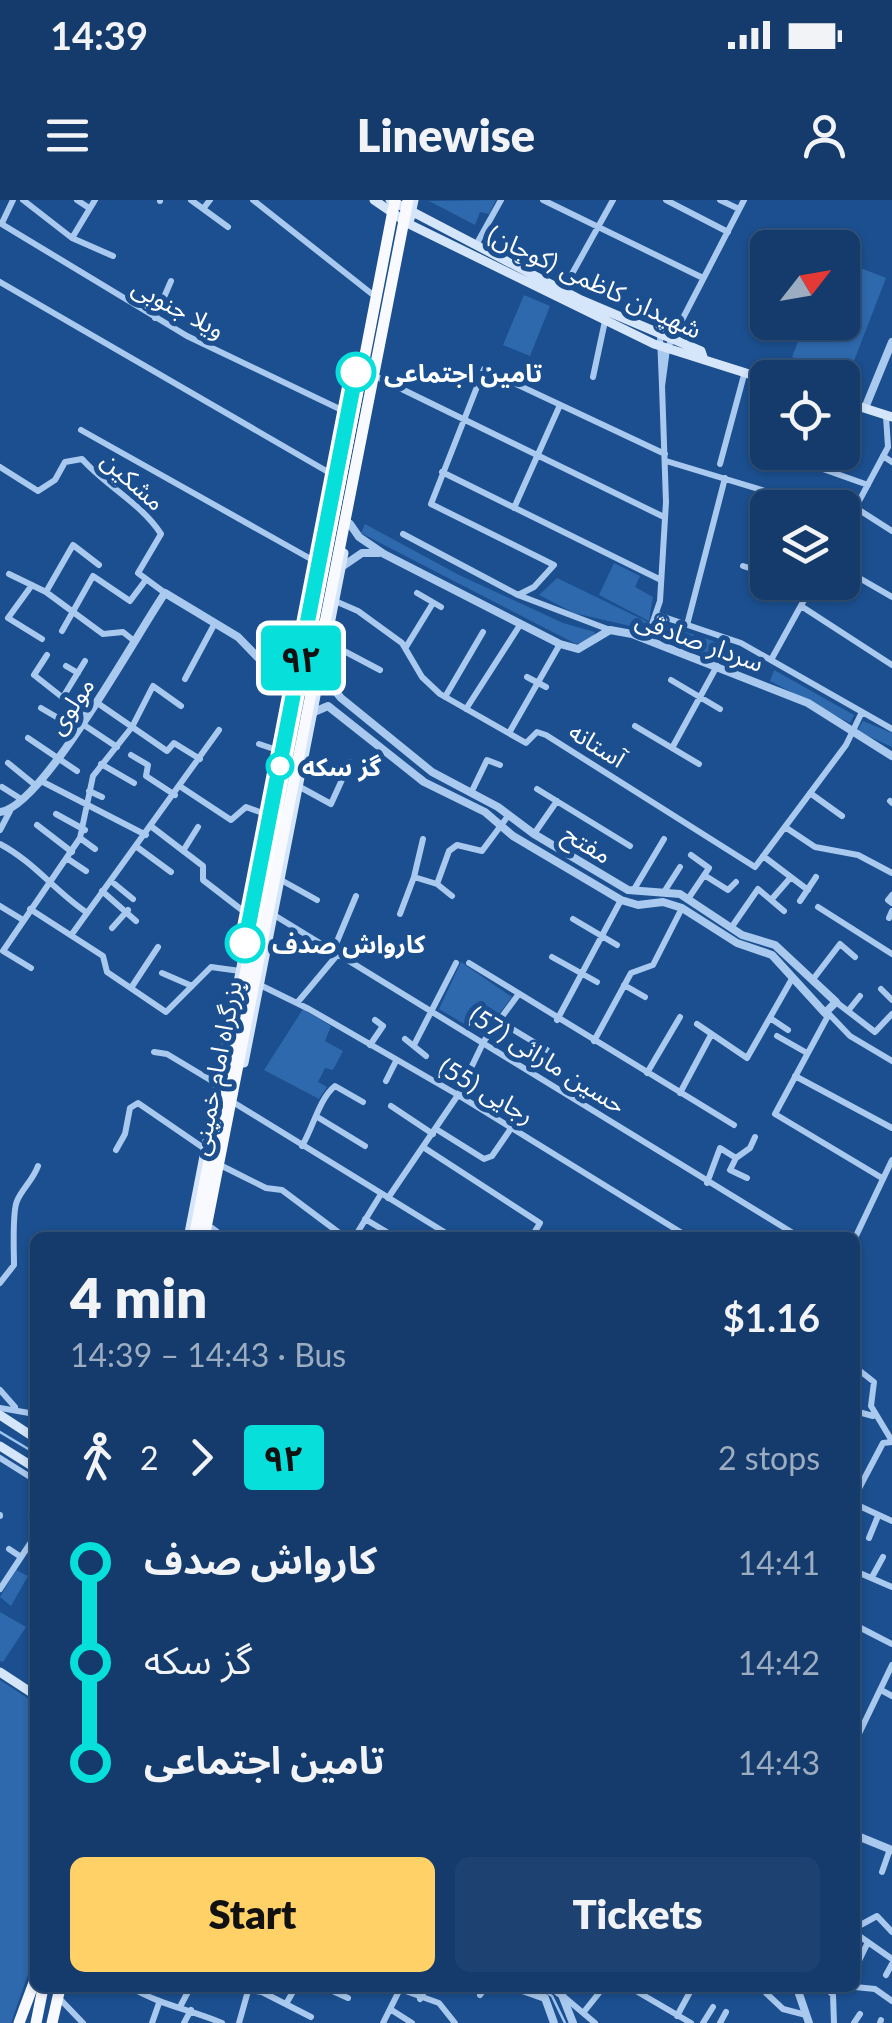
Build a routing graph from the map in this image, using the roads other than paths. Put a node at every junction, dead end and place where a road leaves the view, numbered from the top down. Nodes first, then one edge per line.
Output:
1 (13, 200) edge
2 (24, 200) edge
3 (78, 200) edge
4 (192, 200) edge
5 (210, 200) edge
6 (253, 200) edge
7 (374, 200) edge
8 (412, 200) edge
9 (501, 200) edge
10 (543, 200) edge
11 (613, 200) edge
12 (666, 200) edge
13 (720, 200) edge
14 (744, 200) edge
15 (92, 204) edge
16 (391, 204) edge
17 (203, 209) junction
18 (740, 209) junction
19 (410, 220) junction
20 (1, 223) edge
21 (433, 226) junction
22 (228, 227) dead end
23 (598, 228) junction
24 (728, 232) junction
25 (71, 237) junction
26 (476, 246) junction
27 (113, 256) dead end
28 (703, 278) junction
29 (171, 280) dead end
30 (0, 282) edge
31 (563, 290) junction
32 (372, 294) junction
33 (155, 318) junction
34 (605, 321) junction
35 (664, 342) junction
36 (892, 342) edge
37 (744, 374) junction
38 (750, 376) edge
39 (378, 377) junction
40 (593, 378) dead end
41 (560, 405) junction
42 (860, 406) edge
43 (865, 408) junction
44 (348, 413) junction
45 (889, 416) edge
46 (462, 420) junction
47 (81, 430) dead end
48 (890, 440) edge
49 (540, 455) junction
50 (883, 456) junction
51 (665, 457) junction
52 (892, 462) edge
53 (720, 464) dead end
54 (0, 466) edge
55 (829, 470) edge
56 (442, 472) junction
57 (335, 476) junction
58 (725, 478) junction
59 (868, 484) junction
60 (763, 490) edge
61 (860, 500) edge
62 (514, 508) junction
63 (860, 510) edge
64 (664, 517) junction
65 (350, 524) junction
66 (892, 530) edge
67 (403, 534) dead end
68 (384, 554) junction
69 (318, 563) junction
70 (99, 565) dead end
71 (743, 566) dead end
72 (342, 568) junction
73 (750, 568) edge
74 (9, 574) dead end
75 (860, 579) edge
76 (660, 580) junction
77 (145, 581) junction
78 (32, 585) junction
79 (46, 592) junction
80 (165, 593) junction
81 (417, 594) dead end
82 (518, 595) junction
83 (892, 598) edge
84 (804, 600) edge
85 (335, 601) junction
86 (801, 606) junction
87 (72, 611) junction
88 (658, 614) junction
89 (216, 622) junction
90 (687, 624) junction
91 (520, 625) junction
92 (610, 630) junction
93 (62, 632) dead end
94 (483, 632) dead end
95 (42, 639) dead end
96 (646, 639) junction
97 (133, 640) junction
98 (327, 642) junction
99 (560, 644) junction
100 (406, 647) junction
101 (47, 655) dead end
102 (771, 660) junction
103 (86, 661) dead end
104 (718, 664) junction
105 (892, 664) edge
106 (66, 666) dead end
107 (298, 670) junction
108 (380, 670) dead end
109 (78, 673) junction
110 (322, 674) junction
111 (276, 676) junction
112 (528, 677) dead end
113 (184, 679) dead end
114 (670, 680) dead end
115 (542, 685) junction
116 (294, 692) junction
117 (336, 693) junction
118 (63, 697) junction
119 (445, 697) junction
120 (700, 697) junction
121 (96, 702) junction
122 (182, 706) dead end
123 (328, 706) junction
124 (41, 708) dead end
125 (466, 709) junction
126 (720, 709) dead end
127 (314, 712) junction
128 (862, 712) junction
129 (81, 723) junction
130 (635, 726) dead end
131 (132, 727) junction
132 (892, 729) edge
133 (219, 730) dead end
134 (853, 731) junction
135 (509, 733) junction
136 (28, 738) dead end
137 (259, 744) dead end
138 (117, 746) junction
139 (672, 748) junction
140 (283, 752) junction
141 (131, 755) dead end
142 (892, 756) edge
143 (58, 759) junction
144 (200, 759) junction
145 (350, 762) dead end
146 (8, 763) dead end
147 (101, 764) junction
148 (500, 764) dead end
149 (698, 764) dead end
150 (76, 771) dead end
151 (39, 783) junction
152 (134, 783) dead end
153 (182, 786) junction
154 (2, 787) edge
155 (300, 787) junction
156 (536, 788) dead end
157 (89, 791) junction
158 (810, 793) junction
159 (470, 794) junction
160 (175, 795) junction
161 (102, 797) dead end
162 (22, 799) junction
163 (558, 801) junction
164 (87, 807) junction
165 (5, 812) edge
166 (56, 814) dead end
167 (271, 816) junction
168 (508, 816) junction
169 (842, 816) dead end
170 (37, 826) dead end
171 (502, 826) junction
172 (785, 826) junction
173 (198, 827) dead end
174 (152, 828) junction
175 (0, 830) edge
176 (84, 830) junction
177 (534, 834) junction
178 (146, 835) junction
179 (80, 838) junction
180 (423, 839) dead end
181 (664, 839) dead end
182 (0, 844) edge
183 (630, 846) dead end
184 (95, 848) dead end
185 (136, 848) junction
186 (183, 851) junction
187 (691, 854) dead end
188 (70, 856) junction
189 (763, 856) junction
190 (680, 867) dead end
191 (86, 870) dead end
192 (171, 872) dead end
193 (892, 872) edge
194 (704, 875) junction
195 (414, 877) junction
196 (816, 877) dead end
197 (791, 878) junction
198 (110, 880) junction
199 (281, 880) junction
200 (49, 882) junction
201 (736, 882) dead end
202 (437, 884) junction
203 (808, 890) junction
204 (102, 892) junction
205 (632, 892) junction
206 (664, 892) junction
207 (892, 894) edge
208 (356, 896) dead end
209 (452, 896) dead end
210 (133, 899) dead end
211 (318, 900) dead end
212 (621, 900) junction
213 (688, 900) junction
214 (771, 900) junction
215 (800, 902) dead end
216 (892, 903) edge
217 (0, 906) edge
218 (818, 907) dead end
219 (682, 908) junction
220 (30, 909) junction
221 (128, 910) junction
222 (784, 911) dead end
223 (86, 912) junction
224 (400, 914) dead end
225 (274, 916) junction
226 (250, 917) junction
227 (573, 919) dead end
228 (23, 920) junction
229 (136, 921) dead end
230 (112, 928) dead end
231 (731, 928) junction
232 (72, 934) junction
233 (601, 939) junction
234 (616, 945) dead end
235 (158, 947) dead end
236 (890, 950) edge
237 (336, 953) junction
238 (552, 956) dead end
239 (855, 957) dead end
240 (469, 962) dead end
241 (456, 964) dead end
242 (31, 968) dead end
243 (240, 971) junction
244 (162, 973) dead end
245 (582, 973) junction
246 (794, 974) junction
247 (814, 978) junction
248 (597, 982) dead end
249 (260, 985) junction
250 (192, 986) junction
251 (624, 986) junction
252 (131, 988) junction
253 (881, 989) dead end
254 (518, 995) junction
255 (860, 996) dead end
256 (645, 997) dead end
257 (892, 1000) edge
258 (296, 1002) junction
259 (836, 1002) junction
260 (848, 1011) junction
261 (434, 1012) junction
262 (829, 1014) junction
263 (892, 1014) edge
264 (680, 1017) dead end
265 (770, 1018) junction
266 (376, 1020) dead end
267 (557, 1020) junction
268 (499, 1021) junction
269 (697, 1024) dead end
270 (788, 1030) dead end
271 (711, 1035) junction
272 (777, 1036) dead end
273 (405, 1039) dead end
274 (484, 1041) junction
275 (594, 1042) junction
276 (370, 1045) junction
277 (414, 1045) junction
278 (547, 1050) dead end
279 (154, 1052) dead end
280 (807, 1053) junction
281 (426, 1056) dead end
282 (396, 1061) junction
283 (892, 1061) edge
284 (648, 1073) junction
285 (795, 1076) junction
286 (386, 1082) dead end
287 (217, 1084) junction
288 (680, 1093) junction
289 (458, 1095) junction
290 (363, 1102) dead end
291 (236, 1104) junction
292 (391, 1106) dead end
293 (319, 1118) junction
294 (734, 1125) dead end
295 (512, 1127) junction
296 (892, 1128) edge
297 (434, 1132) junction
298 (755, 1136) dead end
299 (302, 1146) junction
300 (365, 1146) dead end
301 (423, 1147) junction
302 (205, 1149) junction
303 (116, 1150) dead end
304 (736, 1158) junction
305 (892, 1160) edge
306 (38, 1166) dead end
307 (224, 1167) junction
308 (748, 1178) dead end
309 (882, 1178) junction
310 (707, 1183) junction
311 (384, 1196) junction
312 (366, 1220) junction
313 (192, 1232) edge
314 (192, 1232) edge
315 (209, 1232) edge
316 (209, 1232) edge
317 (338, 1232) edge
318 (358, 1232) edge
319 (386, 1232) edge
320 (442, 1232) edge
321 (535, 1232) edge
322 (680, 1232) edge
323 (791, 1232) edge
324 (858, 1232) edge
325 (0, 1283) edge
326 (860, 1370) edge
327 (0, 1390) edge
328 (16, 1407) junction
329 (0, 1412) edge
330 (30, 1412) edge
331 (860, 1412) edge
332 (875, 1416) junction
333 (30, 1434) edge
334 (892, 1442) edge
335 (0, 1446) edge
336 (2, 1462) edge
337 (30, 1465) edge
338 (30, 1477) edge
339 (860, 1486) edge
340 (860, 1507) edge
341 (878, 1516) junction
342 (891, 1518) edge
343 (869, 1538) dead end
344 (30, 1544) edge
345 (9, 1548) dead end
346 (21, 1557) junction
347 (883, 1557) dead end
348 (860, 1573) edge
349 (872, 1577) junction
350 (892, 1587) edge
351 (0, 1589) edge
352 (860, 1628) edge
353 (892, 1644) edge
354 (892, 1664) edge
355 (0, 1672) edge
356 (881, 1690) junction
357 (30, 1692) edge
358 (892, 1696) edge
359 (860, 1729) edge
360 (860, 1837) edge
361 (891, 1850) edge
362 (882, 1872) dead end
363 (860, 1928) edge
364 (892, 1932) edge
365 (860, 1935) edge
366 (868, 1942) junction
367 (860, 1959) edge
368 (892, 1962) edge
369 (886, 1975) dead end
370 (860, 1988) edge
371 (31, 1992) edge
372 (41, 1992) edge
373 (59, 1992) edge
374 (139, 1992) edge
375 (188, 1992) edge
376 (248, 1992) joint
377 (293, 1992) edge
378 (335, 1992) edge
379 (397, 1992) edge
380 (412, 1992) edge
381 (424, 1992) edge
382 (529, 1992) edge
383 (557, 1992) edge
384 (558, 1992) edge
385 (600, 1992) edge
386 (638, 1992) edge
387 (688, 1992) edge
388 (693, 1992) edge
389 (798, 1992) edge
390 (829, 1992) edge
391 (766, 1993) dead end
392 (348, 1998) dead end
393 (420, 1998) junction
394 (701, 1998) dead end
395 (892, 2002) edge
396 (158, 2003) junction
397 (286, 2004) junction
398 (181, 2006) junction
399 (714, 2007) dead end
400 (390, 2008) junction
401 (190, 2010) junction
402 (726, 2012) dead end
403 (583, 2013) junction
404 (860, 2014) dead end
405 (310, 2016) dead end
406 (677, 2016) junction
407 (808, 2019) edge
408 (241, 2022) edge
409 (19, 2023) edge
410 (36, 2023) edge
411 (52, 2023) edge
412 (83, 2023) edge
413 (152, 2023) edge
414 (184, 2023) edge
415 (222, 2023) edge
416 (383, 2023) edge
417 (412, 2023) edge
418 (455, 2023) edge
419 (554, 2023) edge
420 (573, 2023) edge
421 (595, 2023) edge
422 (691, 2023) edge
423 (702, 2023) edge
424 (720, 2023) edge
425 (834, 2023) edge
426 (854, 2023) edge

1 - 20 street
2 - 25 street
3 - 15 street
4 - 17 street
5 - 17 street
6 - 32 street
7 - 16 main road
8 - 19 main road
8 - 21 main road
8 - 315 highway, بزرگراه امام خمینی, bridge
9 - 26 street
10 - 23 street
11 - 23 street
12 - 24 street
13 - 18 street
14 - 18 street
15 - 25 street
16 - 19 main road
16 - 32 main road
16 - 313 highway, بزرگراه امام خمینی, bridge
17 - 22 street
18 - 24 street
19 - 21 main road, شهیدان کاظمی (کوجان)
19 - 34 main road, شهیدان کاظمی (کوجان)
19 - 39 main road
20 - 33 street, ویلا جنوبی
21 - 26 main road, شهیدان کاظمی (کوجان)
23 - 28 street
23 - 31 street
24 - 28 street
25 - 27 street
26 - 31 main road, شهیدان کاظمی (کوجان)
28 - 35 street
29 - 33 street
30 - 57 street
31 - 35 main road, شهیدان کاظمی (کوجان)
32 - 44 main road
33 - 44 street, ویلا جنوبی
34 - 35 main road, شهیدان کاظمی (کوجان)
34 - 40 street
35 - 37 main road, شهیدان کاظمی (کوجان)
35 - 51 street
36 - 43 street
37 - 38 main road, شهیدان کاظمی (کوجان)
37 - 53 street
39 - 46 street
39 - 65 main road
41 - 46 street
41 - 49 street
41 - 51 street
42 - 43 main road
43 - 45 main road
44 - 57 main road
45 - 48 street
46 - 49 street
46 - 56 street
47 - 69 street
48 - 50 street
49 - 62 street
49 - 64 street
50 - 52 street
50 - 59 street
51 - 58 street
51 - 64 street
54 - 77 street, مشکین
55 - 59 street
56 - 62 street
56 - 82 street
57 - 69 main road
58 - 60 street
58 - 90 street
59 - 61 street
62 - 76 street
63 - 66 street
64 - 76 street
65 - 68 street
65 - 72 main road
67 - 82 street
68 - 72 street
68 - 91 street
69 - 107 main road
70 - 79 street
71 - 73 street
72 - 85 main road
74 - 78 street
75 - 83 street
76 - 88 street
77 - 80 street
77 - 87 street
78 - 79 street
78 - 95 street
79 - 87 street
80 - 89 street
80 - 97 street, مولوی
81 - 100 street
82 - 92 street
84 - 86 street
85 - 98 main road
85 - 100 street, آستانه
86 - 102 street
86 - 105 street
87 - 93 street
87 - 97 street
88 - 90 street
88 - 96 street
89 - 111 street
89 - 113 street
90 - 102 street
91 - 99 street
91 - 125 street
92 - 96 street, سردار صادقی
92 - 99 street, سردار صادقی
94 - 119 street
96 - 104 street, سردار صادقی
97 - 121 street, مولوی
98 - 108 street
98 - 110 main road
99 - 115 street
100 - 119 street, آستانه
101 - 118 street
102 - 128 street
103 - 109 street
104 - 120 street
104 - 134 street, سردار صادقی
106 - 109 street
107 - 111 main road
107 - 116 main road
109 - 118 street
110 - 117 street, مفتح
110 - 127 main road
111 - 116 main road
112 - 115 street
114 - 120 street
115 - 135 street
116 - 140 main road
117 - 123 street
117 - 159 street, مفتح
118 - 129 street
119 - 125 street, آستانه
120 - 126 street
120 - 139 street
121 - 129 street, مولوی
121 - 131 street
122 - 131 street
123 - 127 street
123 - 171 street, مفتح
124 - 129 street
125 - 135 street, آستانه
127 - 155 main road
128 - 132 street
128 - 134 street
129 - 138 street
129 - 143 street, مولوی
130 - 139 street
131 - 138 street
131 - 144 street
133 - 144 street
134 - 142 street, سردار صادقی
134 - 158 street
135 - 189 street, آستانه
136 - 143 street
137 - 140 street
138 - 147 street
139 - 149 street
140 - 167 main road
141 - 160 street
143 - 150 street
143 - 151 street, مولوی
144 - 153 street
145 - 155 street
146 - 151 street
147 - 152 street
147 - 157 street
148 - 159 street
151 - 162 street, مولوی
151 - 164 street
153 - 160 street
153 - 167 street
154 - 162 street
155 - 199 main road
156 - 163 street
157 - 161 street
157 - 164 street
158 - 169 street
158 - 172 street
159 - 168 street, مفتح
160 - 174 street
162 - 165 street, مولوی
163 - 177 street
163 - 183 street
164 - 176 street
164 - 178 street
165 - 175 street, مولوی
166 - 176 street
167 - 226 main road
168 - 171 street
168 - 177 street, مفتح
170 - 188 street
171 - 202 street
171 - 212 street, مفتح
172 - 189 street
172 - 193 street
173 - 186 street
174 - 178 street
174 - 186 street
176 - 179 street
177 - 205 street, مفتح
178 - 185 street
179 - 184 street
179 - 188 street
180 - 195 street
181 - 205 street
182 - 200 street
185 - 192 street
185 - 198 street
186 - 226 street
187 - 194 street
188 - 191 street
188 - 200 street
189 - 197 street
190 - 206 street
194 - 201 street
194 - 213 street
195 - 202 street
195 - 224 street
196 - 203 street
197 - 203 street
197 - 214 street
198 - 204 street
198 - 210 street
199 - 211 street
199 - 225 main road
200 - 220 street
200 - 223 street
202 - 209 street
203 - 215 street
204 - 221 street
204 - 223 street
205 - 206 street
206 - 213 street
207 - 216 street
208 - 237 street
212 - 219 street, مفتح
212 - 233 street
213 - 231 street
214 - 222 street
214 - 231 street
217 - 228 street
218 - 236 street
219 - 246 street, مفتح
219 - 251 street
220 - 228 street
220 - 232 street
221 - 229 street
221 - 230 street
223 - 232 street
225 - 237 street, حسین مارانی (57)
225 - 249 main road
226 - 243 main road
227 - 233 street
228 - 242 street
231 - 247 street
232 - 252 street
233 - 234 street
233 - 245 street
235 - 252 street
237 - 258 street
237 - 261 street, حسین مارانی (57)
238 - 245 street
239 - 247 street
240 - 254 street
241 - 261 street
243 - 250 street
243 - 287 main road
244 - 250 street
245 - 248 street
245 - 267 street
246 - 262 street, مفتح
246 - 265 street
247 - 259 street
249 - 258 street, رجایی (55)
249 - 291 main road
250 - 252 street
251 - 256 street
251 - 275 street
253 - 257 street
254 - 267 street
254 - 268 street
255 - 260 street
258 - 276 street, رجایی (55)
259 - 260 street
259 - 262 street
260 - 263 street
261 - 274 street, حسین مارانی (57)
261 - 277 street
262 - 280 street
262 - 283 street, مفتح
264 - 284 street
265 - 270 street
265 - 271 street
266 - 276 street
267 - 275 street
268 - 274 street
268 - 278 street
269 - 271 street
271 - 288 street
272 - 280 street
273 - 277 street
274 - 289 street
274 - 310 street, حسین مارانی (57)
275 - 284 street
276 - 282 street, رجایی (55)
277 - 281 street
279 - 287 street
280 - 285 street
282 - 286 street
282 - 289 street, رجایی (55)
284 - 288 street
285 - 296 street
285 - 309 street
287 - 302 main road
288 - 294 street
289 - 295 street, رجایی (55)
289 - 297 street
290 - 293 street
291 - 299 street
291 - 307 main road
292 - 297 street
293 - 299 street
293 - 300 street
295 - 297 street
295 - 322 street, رجایی (55)
297 - 301 street
298 - 304 street
299 - 311 street
301 - 311 street
301 - 321 street
302 - 303 street
302 - 314 main road
304 - 308 street
304 - 310 street
305 - 309 street
306 - 325 street
307 - 316 main road
307 - 317 street
309 - 324 street
310 - 323 street, حسین مارانی (57)
311 - 312 street
311 - 320 street
312 - 318 street
312 - 319 street
326 - 332 street
327 - 328 street
328 - 329 street
328 - 330 street
329 - 333 main road
331 - 332 street
332 - 334 street
334 - 339 street
335 - 337 main road
336 - 338 street
340 - 341 street
341 - 342 street
341 - 343 street
344 - 346 street
345 - 346 street
346 - 351 street
347 - 349 street
348 - 349 street
349 - 350 street
352 - 353 street
354 - 356 street
355 - 357 main road
356 - 358 street
356 - 359 street
360 - 361 street
361 - 362 street
363 - 364 street
365 - 366 street
366 - 367 street
366 - 368 street
368 - 369 street
370 - 395 street
371 - 409 highway
372 - 410 highway
373 - 411 highway
373 - 412 street
374 - 396 street
375 - 398 street
376 - 397 street
376 - 408 street
377 - 397 street
378 - 392 street
379 - 400 street
380 - 393 street
381 - 393 street
382 - 419 street
383 - 420 street
384 - 403 street
385 - 403 street
386 - 406 street
387 - 406 street
388 - 394 street
389 - 407 street
390 - 425 street
391 - 407 street
393 - 418 street
396 - 398 street
396 - 413 street
397 - 405 street
398 - 401 street
399 - 423 street
400 - 416 street
400 - 417 street
401 - 414 street
401 - 415 street
402 - 424 street
403 - 421 street
404 - 426 street
406 - 422 street

